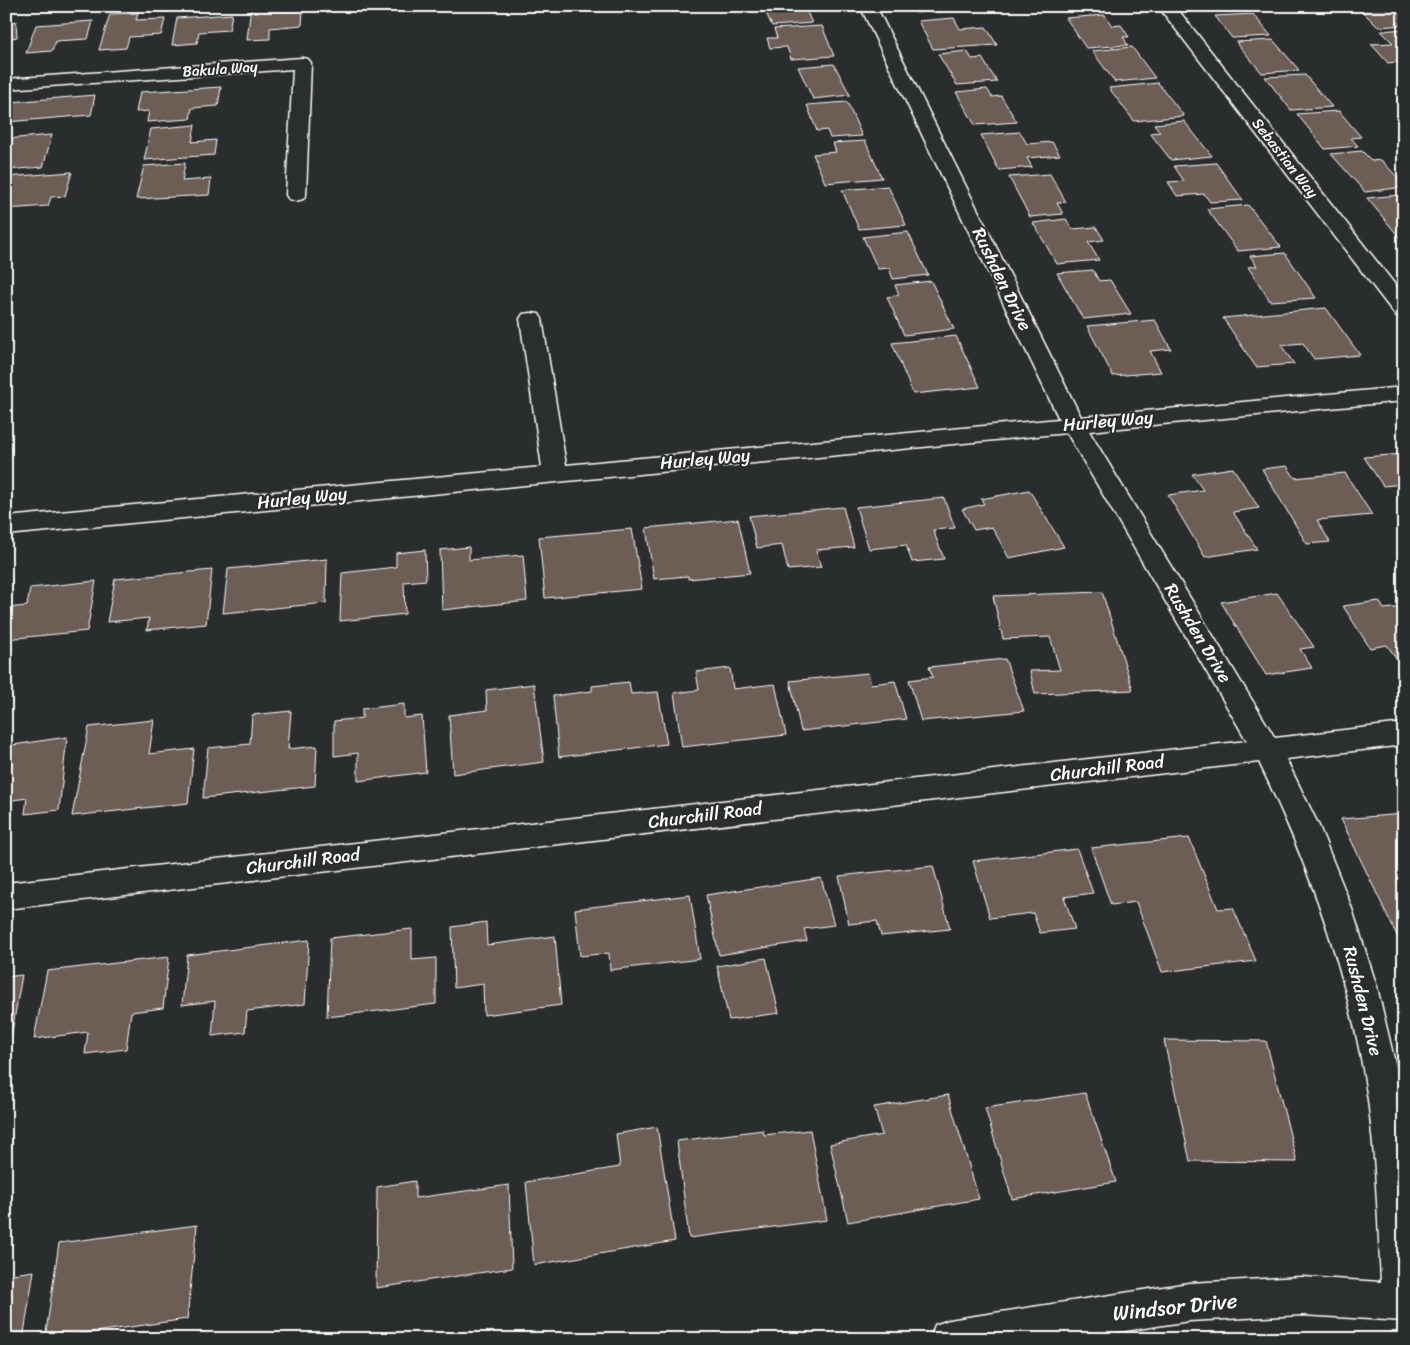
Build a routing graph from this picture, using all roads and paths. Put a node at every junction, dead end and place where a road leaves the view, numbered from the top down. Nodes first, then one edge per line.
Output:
1 (868, 6) edge
2 (1166, 6) edge
3 (6, 84) edge
4 (296, 195) dead end
5 (1404, 311) edge
6 (531, 318) dead end
7 (1404, 394) edge
8 (1073, 424) junction
9 (555, 473) junction
10 (6, 526) edge
11 (1404, 734) edge
12 (1268, 750) junction
13 (6, 896) edge
14 (1402, 1302) edge
15 (949, 1339) edge

1 - 8 street, Rushden Drive
2 - 5 street, Sebastian Way
3 - 4 street, Bakula Way
6 - 9 street
7 - 8 street, Hurley Way
8 - 9 street, Hurley Way
8 - 12 street, Rushden Drive
9 - 10 street, Hurley Way
11 - 12 street, Churchill Road
12 - 13 street, Churchill Road
12 - 14 street, Rushden Drive
14 - 15 street, Windsor Drive

